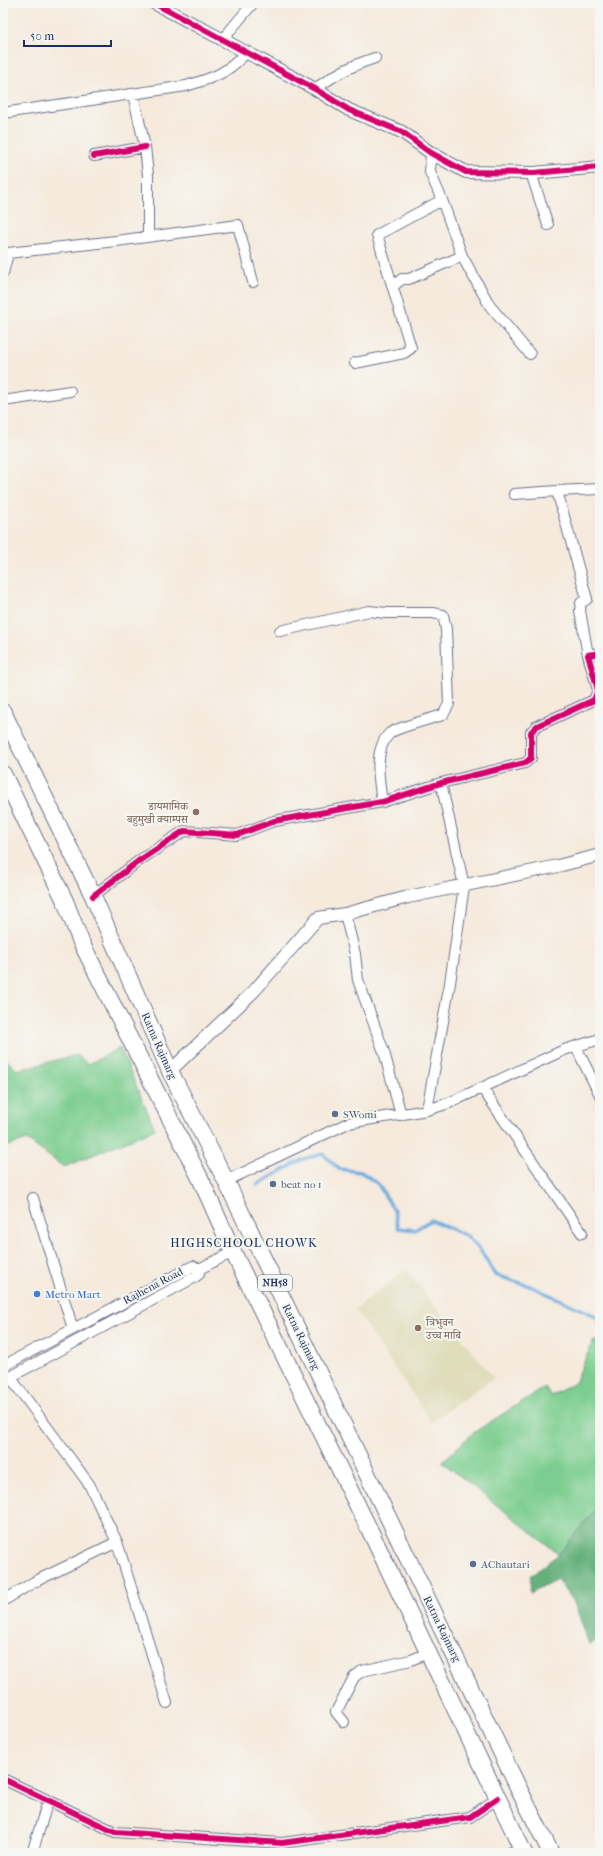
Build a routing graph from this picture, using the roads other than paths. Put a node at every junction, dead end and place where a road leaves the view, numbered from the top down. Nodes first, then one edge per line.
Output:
1 (253, 3) edge
2 (161, 4) edge
3 (223, 39) junction
4 (246, 53) junction
5 (375, 58) dead end
6 (315, 89) junction
7 (133, 94) junction
8 (3, 113) edge
9 (145, 147) junction
10 (431, 153) junction
11 (94, 156) dead end
12 (600, 167) edge
13 (531, 173) junction
14 (442, 200) junction
15 (548, 225) dead end
16 (148, 237) junction
17 (462, 256) junction
18 (3, 273) edge
19 (252, 282) dead end
20 (393, 286) junction
21 (530, 354) dead end
22 (355, 363) dead end
23 (70, 391) dead end
24 (3, 402) edge
25 (600, 489) edge
26 (557, 491) junction
27 (514, 494) dead end
28 (280, 631) dead end
29 (600, 653) edge
30 (588, 655) junction
31 (3, 712) edge
32 (3, 774) edge
33 (441, 783) junction
34 (382, 802) junction
35 (600, 855) edge
36 (464, 886) junction
37 (93, 896) junction
38 (345, 914) junction
39 (600, 1039) edge
40 (576, 1047) junction
41 (170, 1071) junction
42 (482, 1088) junction
43 (600, 1095) edge
44 (427, 1110) junction
45 (401, 1115) junction
46 (226, 1181) junction
47 (34, 1198) dead end
48 (582, 1233) dead end
49 (233, 1252) junction
50 (196, 1271) junction
51 (85, 1323) junction
52 (73, 1330) junction
53 (90, 1333) junction
54 (3, 1366) edge
55 (7, 1379) edge
56 (117, 1542) junction
57 (3, 1601) edge
58 (428, 1653) junction
59 (167, 1703) dead end
60 (344, 1722) dead end
61 (3, 1779) edge
62 (498, 1798) junction
63 (48, 1801) junction
64 (283, 1848) edge
65 (518, 1851) edge
66 (32, 1853) edge
67 (551, 1853) edge

1 - 3 street
2 - 3 street
3 - 4 street
4 - 6 street
4 - 7 street
5 - 6 street
6 - 10 street
7 - 8 street
7 - 9 street
9 - 11 street
9 - 16 street
10 - 13 street
10 - 14 street
12 - 13 street
13 - 15 street
14 - 17 street
14 - 20 street
16 - 18 street
16 - 19 street
17 - 20 street
17 - 21 street
20 - 22 street
23 - 24 street
25 - 26 street
26 - 27 street
26 - 30 street
28 - 34 street
29 - 30 street
30 - 33 street
31 - 37 highway, Ratna Rajmarg / NH58
32 - 49 highway, Ratna Rajmarg / NH58
33 - 34 street
33 - 36 street
34 - 37 street
35 - 36 street
36 - 38 street
36 - 44 street
37 - 41 highway, Ratna Rajmarg / NH58
38 - 41 street
38 - 45 street
39 - 40 street
40 - 42 street
40 - 43 street
41 - 46 highway, Ratna Rajmarg / NH58
42 - 44 street
42 - 48 street
44 - 45 street
45 - 46 street
46 - 67 highway, Ratna Rajmarg / NH58
47 - 52 street
49 - 50 street
49 - 58 highway, Ratna Rajmarg / NH58
50 - 51 street, Rajhena Road
50 - 53 street, Rajhena Road
51 - 52 street, Rajhena Road
51 - 53 street
52 - 54 street, Rajhena Road
53 - 55 street, Rajhena Road
55 - 56 street
56 - 57 street
56 - 59 street
58 - 60 street
58 - 62 highway, Ratna Rajmarg / NH58
61 - 63 street
62 - 64 street
62 - 65 highway, Ratna Rajmarg / NH58
63 - 64 street
63 - 66 street

